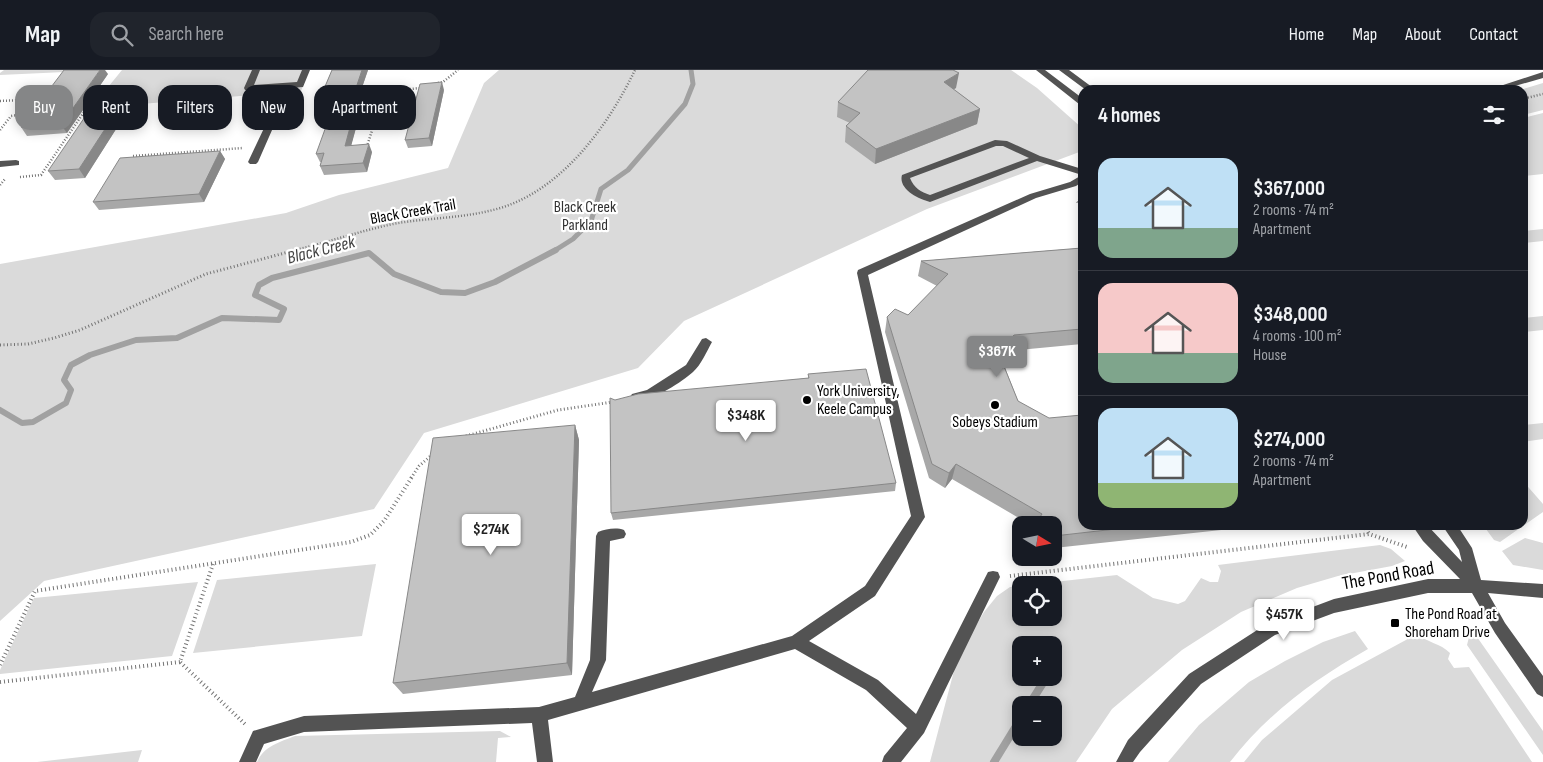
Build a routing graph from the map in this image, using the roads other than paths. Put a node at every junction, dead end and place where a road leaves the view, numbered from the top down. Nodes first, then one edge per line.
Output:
1 (256, 70) edge
2 (306, 70) edge
3 (1040, 70) edge
4 (1063, 70) edge
5 (1543, 75) edge
6 (249, 85) edge
7 (300, 85) edge
8 (1085, 85) edge
9 (1509, 85) edge
10 (1078, 99) edge
11 (267, 130) edge
12 (1037, 158) junction
13 (16, 162) dead end
14 (253, 162) dead end
15 (0, 164) edge
16 (1078, 171) edge
17 (1078, 181) edge
18 (706, 342) dead end
19 (624, 399) edge
20 (1423, 530) edge
21 (1452, 530) edge
22 (619, 534) dead end
23 (993, 577) road end
24 (1476, 586) junction
25 (1543, 591) edge
26 (796, 642) junction
27 (1543, 690) edge
28 (580, 703) junction
29 (539, 715) junction
30 (918, 727) junction
31 (247, 762) edge
32 (544, 762) edge
33 (890, 762) edge
34 (1124, 762) edge

1 - 6 street
2 - 7 street
3 - 10 street
4 - 8 street
5 - 9 street
11 - 14 street
12 - 12 street
12 - 16 street
13 - 15 street
17 - 26 street
18 - 19 street
20 - 24 street
21 - 24 street
22 - 28 street
23 - 30 street
24 - 25 street, The Pond Road
24 - 27 street
24 - 34 street, The Pond Road
26 - 28 street
26 - 30 street
28 - 29 street
29 - 31 street
29 - 32 street
30 - 33 street

